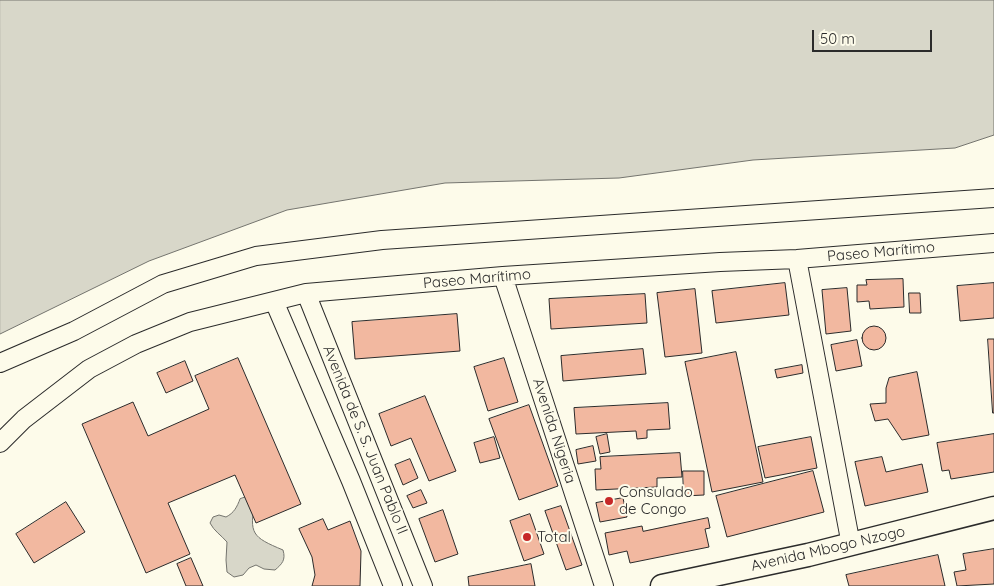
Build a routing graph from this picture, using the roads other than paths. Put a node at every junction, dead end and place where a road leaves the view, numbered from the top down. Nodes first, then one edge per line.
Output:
1 (994, 198) edge
2 (994, 242) edge
3 (796, 259) junction
4 (503, 276) junction
5 (306, 293) junction
6 (274, 301) junction
7 (0, 363) edge
8 (0, 443) edge
9 (377, 469) junction
10 (350, 481) junction
11 (994, 508) edge
12 (851, 545) junction
13 (393, 586) edge
14 (423, 586) edge
15 (604, 586) edge
16 (662, 586) edge

1 - 7 street
2 - 3 street, Paseo Marítimo
3 - 4 street, Paseo Marítimo
3 - 12 street
4 - 5 street, Paseo Marítimo
4 - 15 street, Avenida Nigeria
5 - 6 street, Paseo Marítimo
5 - 9 street, Avenida de S. S. Juan Pablo II
6 - 8 street, Paseo Marítimo
6 - 10 street, Avenida de S. S. Juan Pablo II
9 - 10 street
9 - 14 street, Avenida de S. S. Juan Pablo II
10 - 13 street, Avenida de S. S. Juan Pablo II
11 - 12 main road, Avenida Mbogo Nzogo
12 - 16 main road, Avenida Mbogo Nzogo

